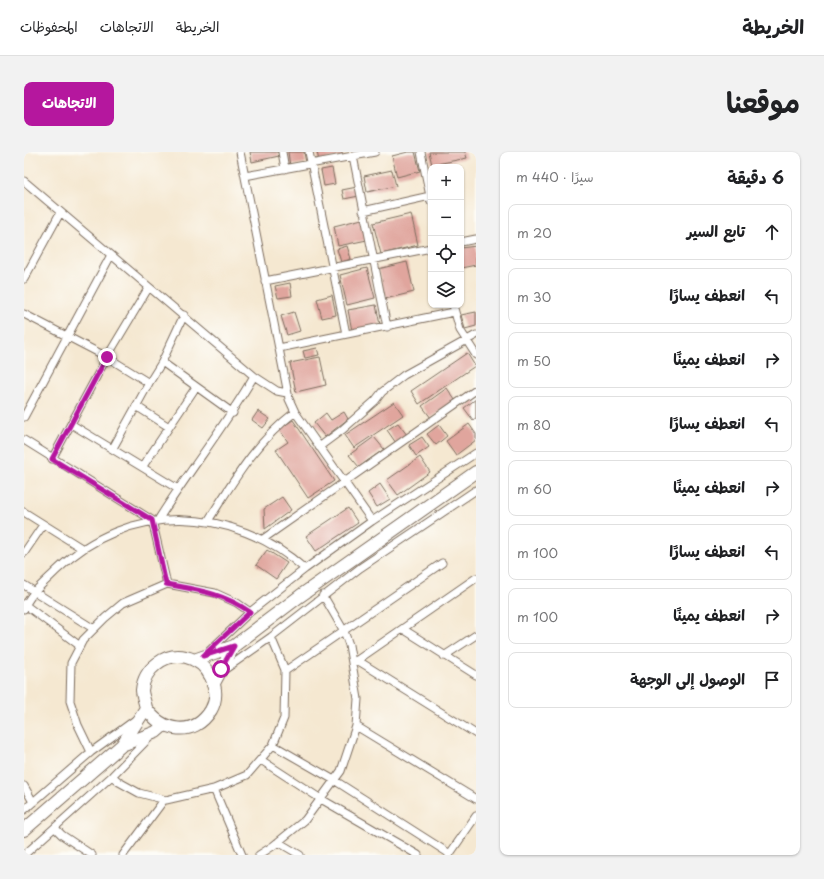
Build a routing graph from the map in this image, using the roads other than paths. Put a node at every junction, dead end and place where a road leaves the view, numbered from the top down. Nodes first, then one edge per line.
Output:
1 (240, 152) edge
2 (282, 152) edge
3 (309, 152) edge
4 (375, 152) edge
5 (421, 152) edge
6 (348, 155) edge
7 (311, 164) junction
8 (285, 169) junction
9 (245, 176) junction
10 (24, 181) edge
11 (428, 184) edge
12 (428, 199) edge
13 (363, 210) junction
14 (60, 213) junction
15 (476, 239) edge
16 (464, 241) edge
17 (428, 249) edge
18 (111, 255) junction
19 (373, 260) junction
20 (333, 269) junction
21 (24, 279) edge
22 (265, 282) junction
23 (149, 287) junction
24 (454, 308) edge
25 (24, 314) edge
26 (184, 315) junction
27 (387, 327) junction
28 (346, 334) junction
29 (476, 335) edge
30 (68, 336) junction
31 (466, 341) junction
32 (279, 348) junction
33 (476, 355) edge
34 (107, 357) junction
35 (162, 362) junction
36 (254, 376) junction
37 (149, 383) junction
38 (196, 387) junction
39 (476, 390) edge
40 (287, 393) junction
41 (136, 406) junction
42 (295, 412) junction
43 (233, 413) junction
44 (24, 417) edge
45 (71, 424) junction
46 (169, 427) junction
47 (24, 440) edge
48 (319, 447) junction
49 (113, 448) junction
50 (476, 453) edge
51 (52, 459) junction
52 (143, 466) junction
53 (476, 472) edge
54 (344, 482) junction
55 (178, 489) junction
56 (476, 490) edge
57 (24, 512) edge
58 (155, 520) junction
59 (208, 521) junction
60 (372, 521) junction
61 (43, 525) junction
62 (264, 539) junction
63 (83, 549) junction
64 (24, 553) edge
65 (442, 563) dead end
66 (305, 570) junction
67 (476, 578) edge
68 (166, 584) junction
69 (24, 585) edge
70 (35, 592) junction
71 (323, 595) junction
72 (24, 606) edge
73 (250, 612) junction
74 (94, 629) junction
75 (403, 629) junction
76 (344, 631) junction
77 (476, 634) edge
78 (270, 637) junction
79 (80, 646) junction
80 (234, 646) junction
81 (444, 656) junction
82 (199, 658) junction
83 (355, 662) junction
84 (285, 671) junction
85 (219, 673) junction
86 (476, 676) edge
87 (213, 685) junction
88 (143, 712) junction
89 (356, 726) junction
90 (160, 729) junction
91 (476, 734) edge
92 (122, 745) junction
93 (273, 745) junction
94 (91, 752) junction
95 (261, 760) junction
96 (112, 776) junction
97 (334, 780) junction
98 (24, 786) edge
99 (214, 789) junction
100 (321, 799) junction
101 (476, 799) edge
102 (164, 800) junction
103 (33, 802) junction
104 (24, 810) edge
105 (476, 816) edge
106 (55, 828) junction
107 (24, 830) edge
108 (278, 842) junction
109 (449, 854) edge
110 (24, 855) edge
111 (92, 855) edge
112 (123, 855) edge
113 (242, 855) edge
114 (259, 855) edge
115 (300, 855) edge
116 (418, 855) edge

1 - 9 street
2 - 8 street
3 - 7 street
4 - 6 street
5 - 11 street
6 - 7 street
6 - 13 street
7 - 8 street
7 - 20 street
8 - 9 street
9 - 22 street
10 - 14 street
12 - 13 street
13 - 19 street
14 - 18 street
14 - 21 street
15 - 16 street
17 - 19 street
18 - 23 street
18 - 30 street
19 - 20 street
19 - 27 street
20 - 22 street
20 - 28 street
22 - 32 street
23 - 26 street
23 - 34 street
24 - 27 street
24 - 31 street
25 - 30 street
26 - 35 street
26 - 36 street
27 - 28 street
28 - 32 street
29 - 31 street
30 - 34 street
30 - 44 street
31 - 33 street
31 - 48 street
32 - 40 street
34 - 37 street
34 - 45 street
35 - 37 street
35 - 38 street
36 - 40 street
36 - 43 street
37 - 41 street
38 - 43 street
38 - 46 street
39 - 54 street
40 - 42 street
41 - 46 street
41 - 49 street
42 - 48 street
42 - 59 street
43 - 55 street
45 - 49 street
45 - 51 street
46 - 52 street
47 - 51 street
48 - 54 street
49 - 52 street
50 - 60 street
51 - 58 street
52 - 55 street
53 - 80 main road
54 - 60 street
54 - 62 street
55 - 58 street
56 - 71 street
57 - 61 street
58 - 59 street
58 - 63 street
58 - 68 street
59 - 62 street
60 - 66 street
61 - 63 street
61 - 64 street
62 - 66 street
63 - 70 street
65 - 76 street
66 - 73 street
67 - 75 street
68 - 73 street
68 - 74 street
69 - 70 street
70 - 72 street
70 - 74 street
71 - 76 street
71 - 78 street
72 - 79 street
73 - 82 street
74 - 79 street
75 - 81 street
75 - 83 street
76 - 83 street
76 - 84 street
77 - 81 street
78 - 84 street
78 - 85 street
79 - 94 street
80 - 82 main road
80 - 85 main road
81 - 86 street
82 - 87 main road
82 - 88 main road
83 - 89 street
83 - 91 street
84 - 93 street
85 - 87 main road
87 - 90 main road
88 - 90 main road
88 - 92 main road
88 - 94 street
89 - 97 street
89 - 101 street
90 - 92 main road
90 - 96 street
92 - 107 main road
93 - 95 street
93 - 97 street
94 - 103 street
95 - 99 street
95 - 100 street
96 - 102 street
96 - 106 street
97 - 100 street
97 - 109 street
98 - 103 street
99 - 102 street
99 - 113 street
100 - 108 street
100 - 116 street
102 - 112 street
103 - 104 street
105 - 109 street
106 - 110 street
106 - 111 street
108 - 114 street
108 - 115 street

